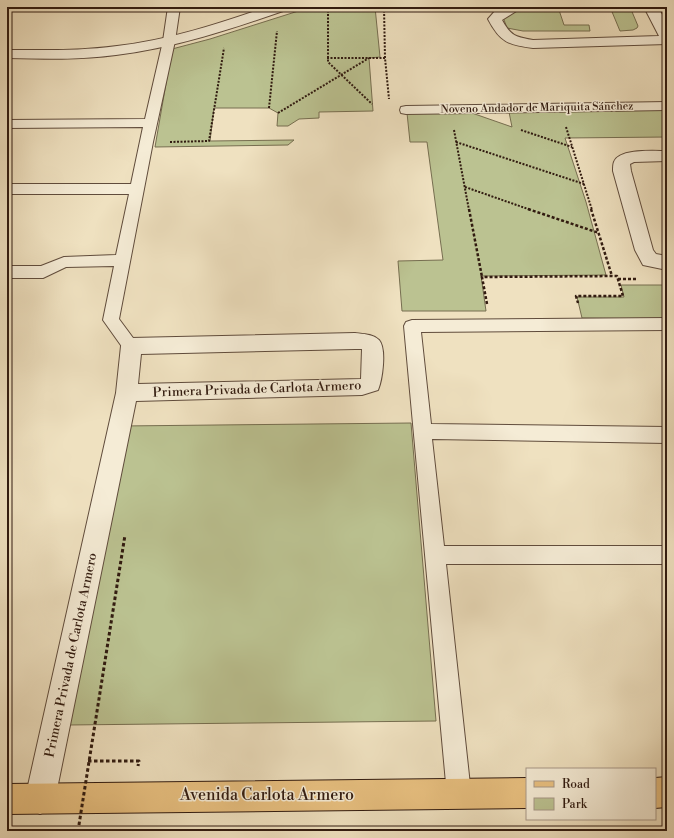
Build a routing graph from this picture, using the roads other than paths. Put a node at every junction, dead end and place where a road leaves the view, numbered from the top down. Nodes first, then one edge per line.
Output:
1 (174, 7) edge
2 (280, 7) edge
3 (513, 7) edge
4 (651, 7) edge
5 (667, 39) edge
6 (169, 40) junction
7 (7, 54) edge
8 (667, 106) edge
9 (406, 110) dead end
10 (150, 123) junction
11 (7, 124) edge
12 (667, 156) edge
13 (7, 189) edge
14 (137, 189) junction
15 (123, 260) junction
16 (667, 263) edge
17 (7, 272) edge
18 (667, 324) edge
19 (132, 346) junction
20 (127, 393) junction
21 (423, 431) junction
22 (667, 435) edge
23 (435, 555) junction
24 (667, 555) edge
25 (656, 792) edge
26 (667, 792) edge
27 (459, 794) junction
28 (526, 794) edge
29 (7, 799) edge
30 (40, 799) junction

1 - 6 street
2 - 6 street
3 - 5 street
4 - 5 street
6 - 7 street
6 - 10 street
8 - 9 street, Noveno Andador de Mariquita Sánchez
10 - 11 street
10 - 14 street
12 - 16 street
13 - 14 street
14 - 15 street
15 - 17 street
15 - 19 street
18 - 21 street
19 - 20 street, Primera Privada de Carlota Armero
19 - 20 street, Primera Privada de Carlota Armero
20 - 30 street, Primera Privada de Carlota Armero
21 - 22 street
21 - 23 street
23 - 24 street
23 - 27 street
25 - 26 main road
27 - 28 main road, Avenida Carlota Armero
27 - 30 main road, Avenida Carlota Armero
29 - 30 main road, Avenida Carlota Armero

